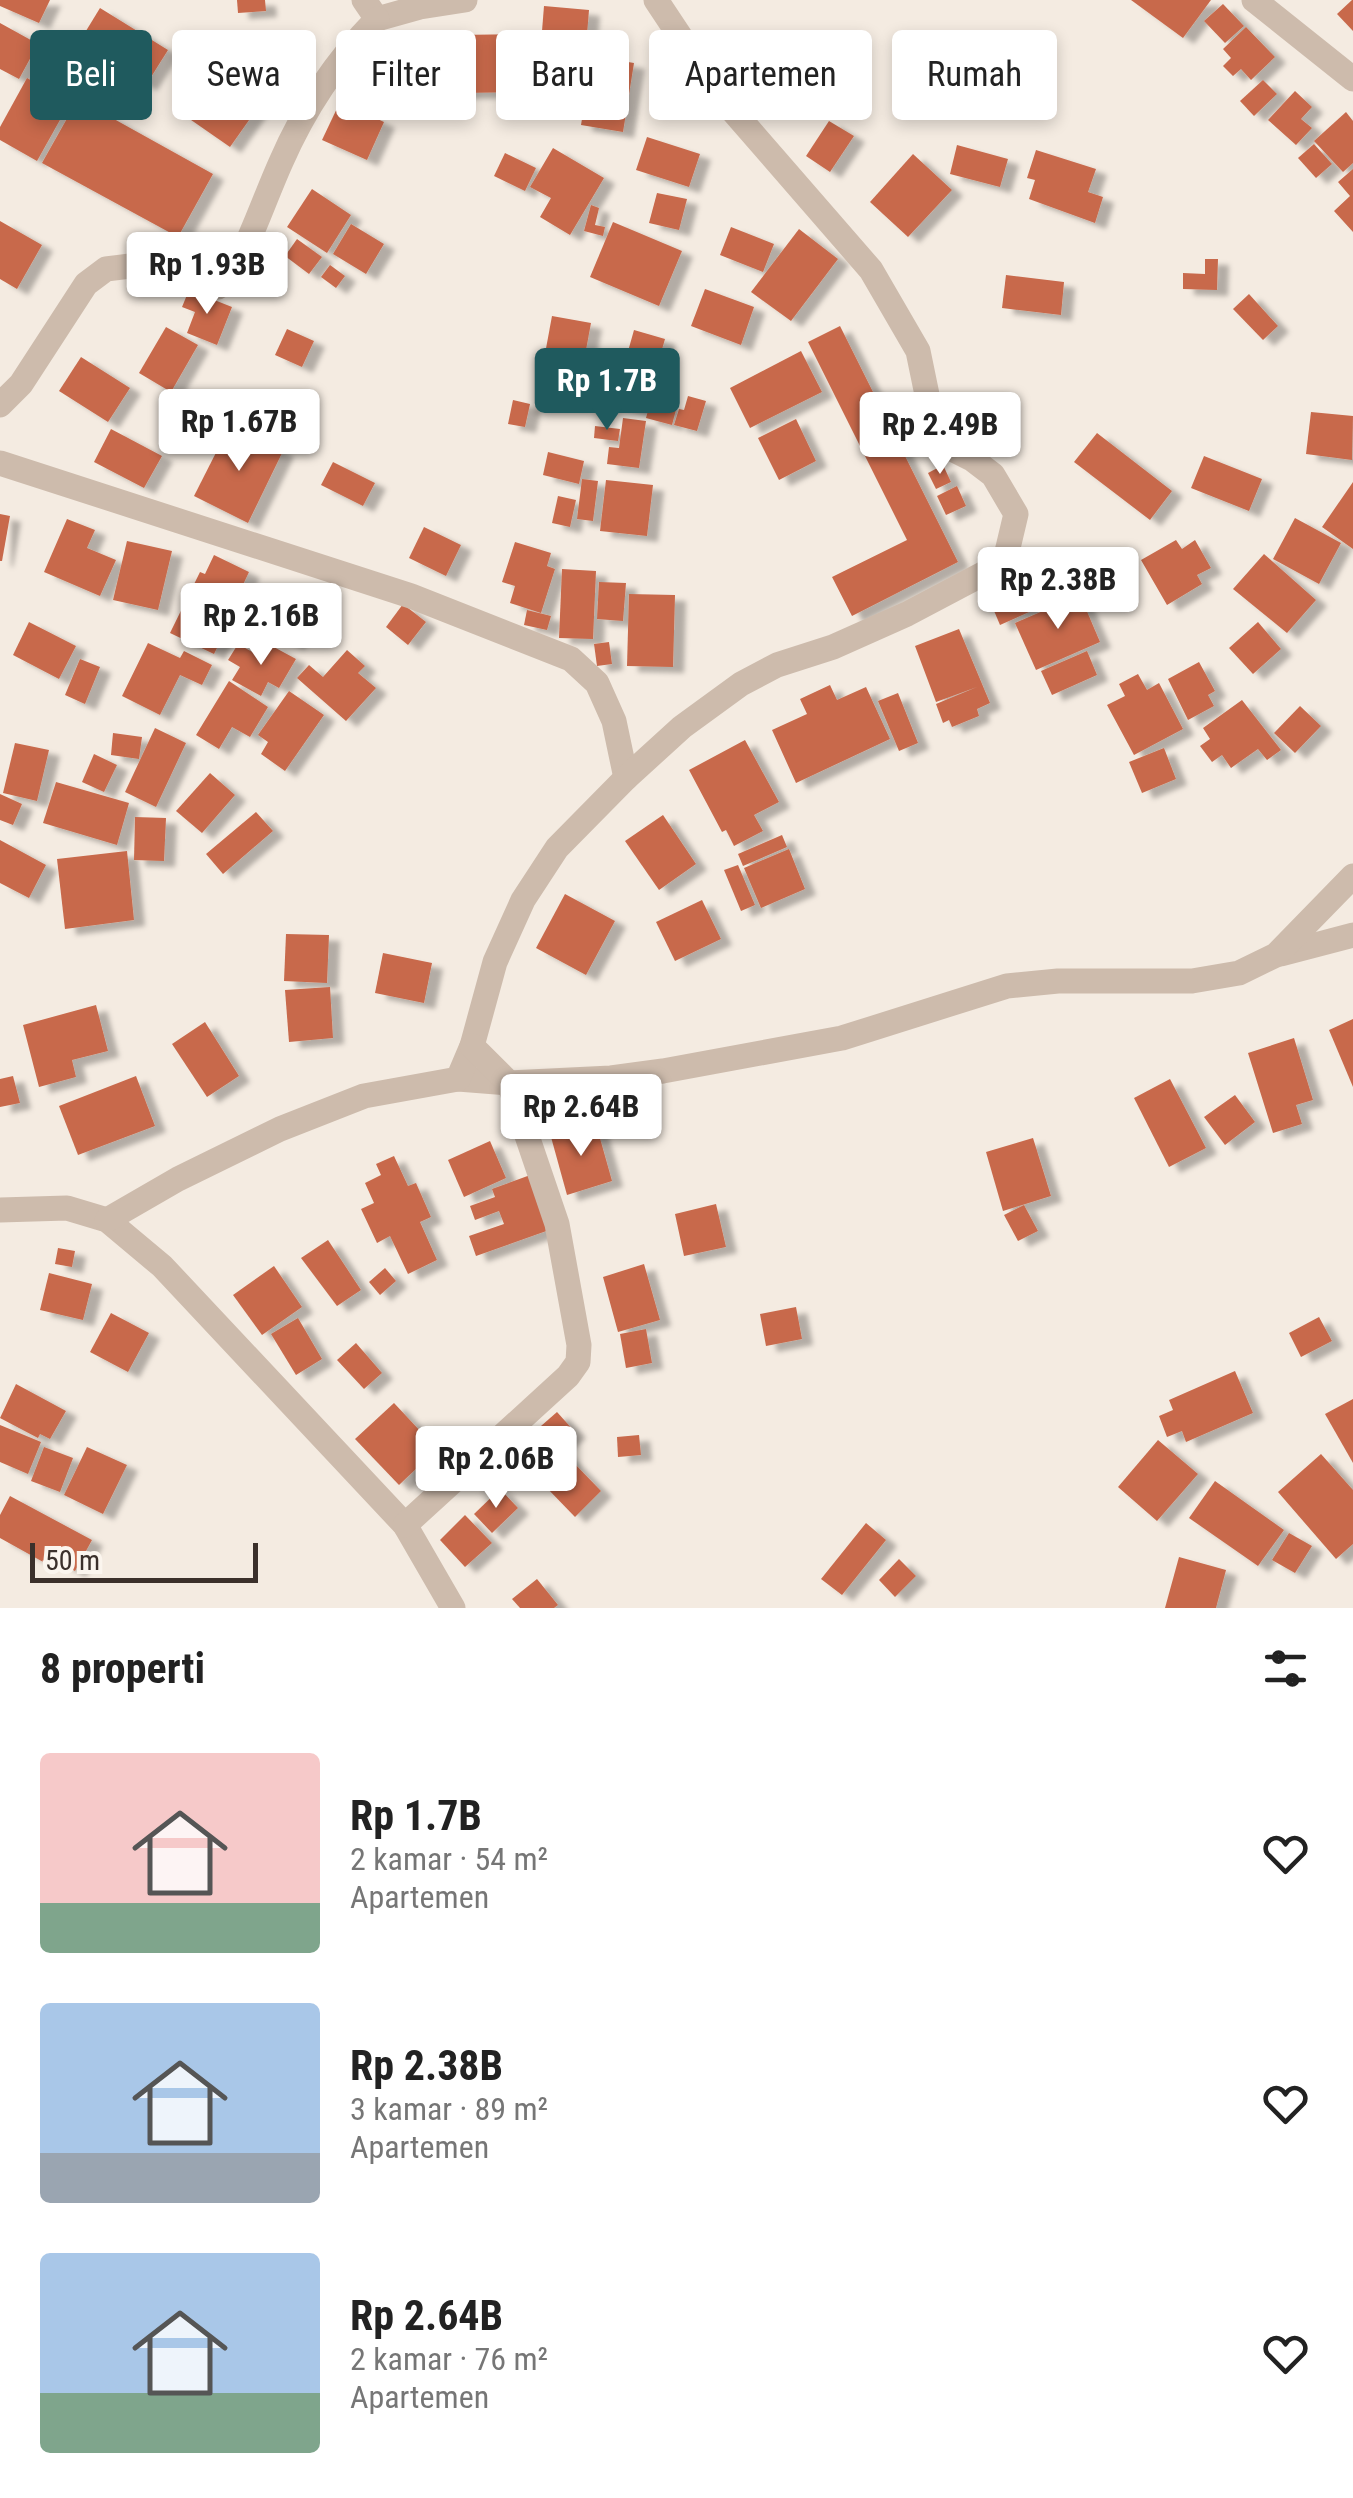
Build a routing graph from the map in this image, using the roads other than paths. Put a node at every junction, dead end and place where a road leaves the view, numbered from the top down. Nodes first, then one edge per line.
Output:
1 (465, 0) edge
2 (656, 0) edge
3 (1254, 0) edge
4 (370, 9) edge
5 (1353, 79) edge
6 (0, 405) edge
7 (0, 463) edge
8 (626, 778) junction
9 (1352, 879) edge
10 (1353, 936) edge
11 (1276, 955) junction
12 (472, 1046) junction
13 (458, 1079) junction
14 (509, 1084) junction
15 (0, 1210) edge
16 (108, 1220) junction
17 (406, 1525) junction
18 (453, 1608) edge

1 - 4 street
2 - 8 street
3 - 5 street
4 - 6 street
7 - 8 street
8 - 12 street
9 - 11 street
10 - 11 street
11 - 14 street
12 - 13 street
12 - 14 street
13 - 14 street
13 - 16 street
14 - 17 street
15 - 16 street
16 - 17 street
17 - 18 street

